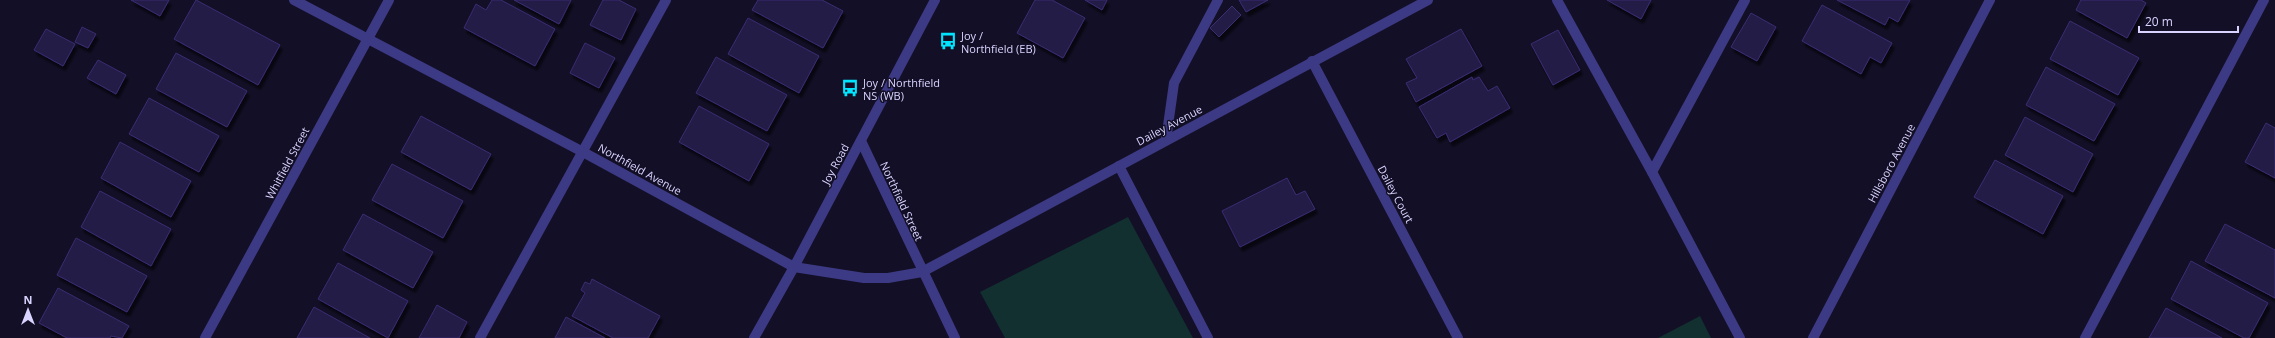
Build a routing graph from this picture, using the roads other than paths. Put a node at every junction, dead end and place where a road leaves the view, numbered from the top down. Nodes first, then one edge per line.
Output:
1 (294, 0) edge
2 (389, 0) edge
3 (666, 0) edge
4 (935, 0) edge
5 (1218, 0) edge
6 (1428, 0) edge
7 (1557, 0) edge
8 (1745, 0) edge
9 (1990, 0) edge
10 (2264, 0) edge
11 (367, 40) junction
12 (1312, 61) junction
13 (861, 140) junction
14 (1166, 140) junction
15 (583, 152) junction
16 (1119, 166) junction
17 (1652, 172) junction
18 (794, 267) junction
19 (922, 272) junction
20 (206, 338) edge
21 (480, 338) edge
22 (754, 338) edge
23 (955, 338) edge
24 (1208, 338) edge
25 (1458, 338) edge
26 (1740, 338) edge
27 (1813, 338) edge
28 (2085, 338) edge

1 - 11 street, Northfield Avenue
2 - 11 street, Whitfield Street
3 - 15 street
4 - 13 street, Joy Road
5 - 14 street
6 - 12 street, Dailey Avenue
7 - 17 street
8 - 17 street
9 - 27 street, Hillsboro Avenue
10 - 28 street
11 - 15 street, Northfield Avenue
11 - 20 street, Whitfield Street
12 - 14 street, Dailey Avenue
12 - 25 street, Dailey Court
13 - 18 street, Joy Road
13 - 19 street, Northfield Street
14 - 16 street, Dailey Avenue
15 - 18 street, Northfield Avenue
15 - 21 street
16 - 19 street, Dailey Avenue
16 - 24 street
17 - 26 street
18 - 19 street, Northfield Avenue
18 - 22 street, Joy Road
19 - 23 street

